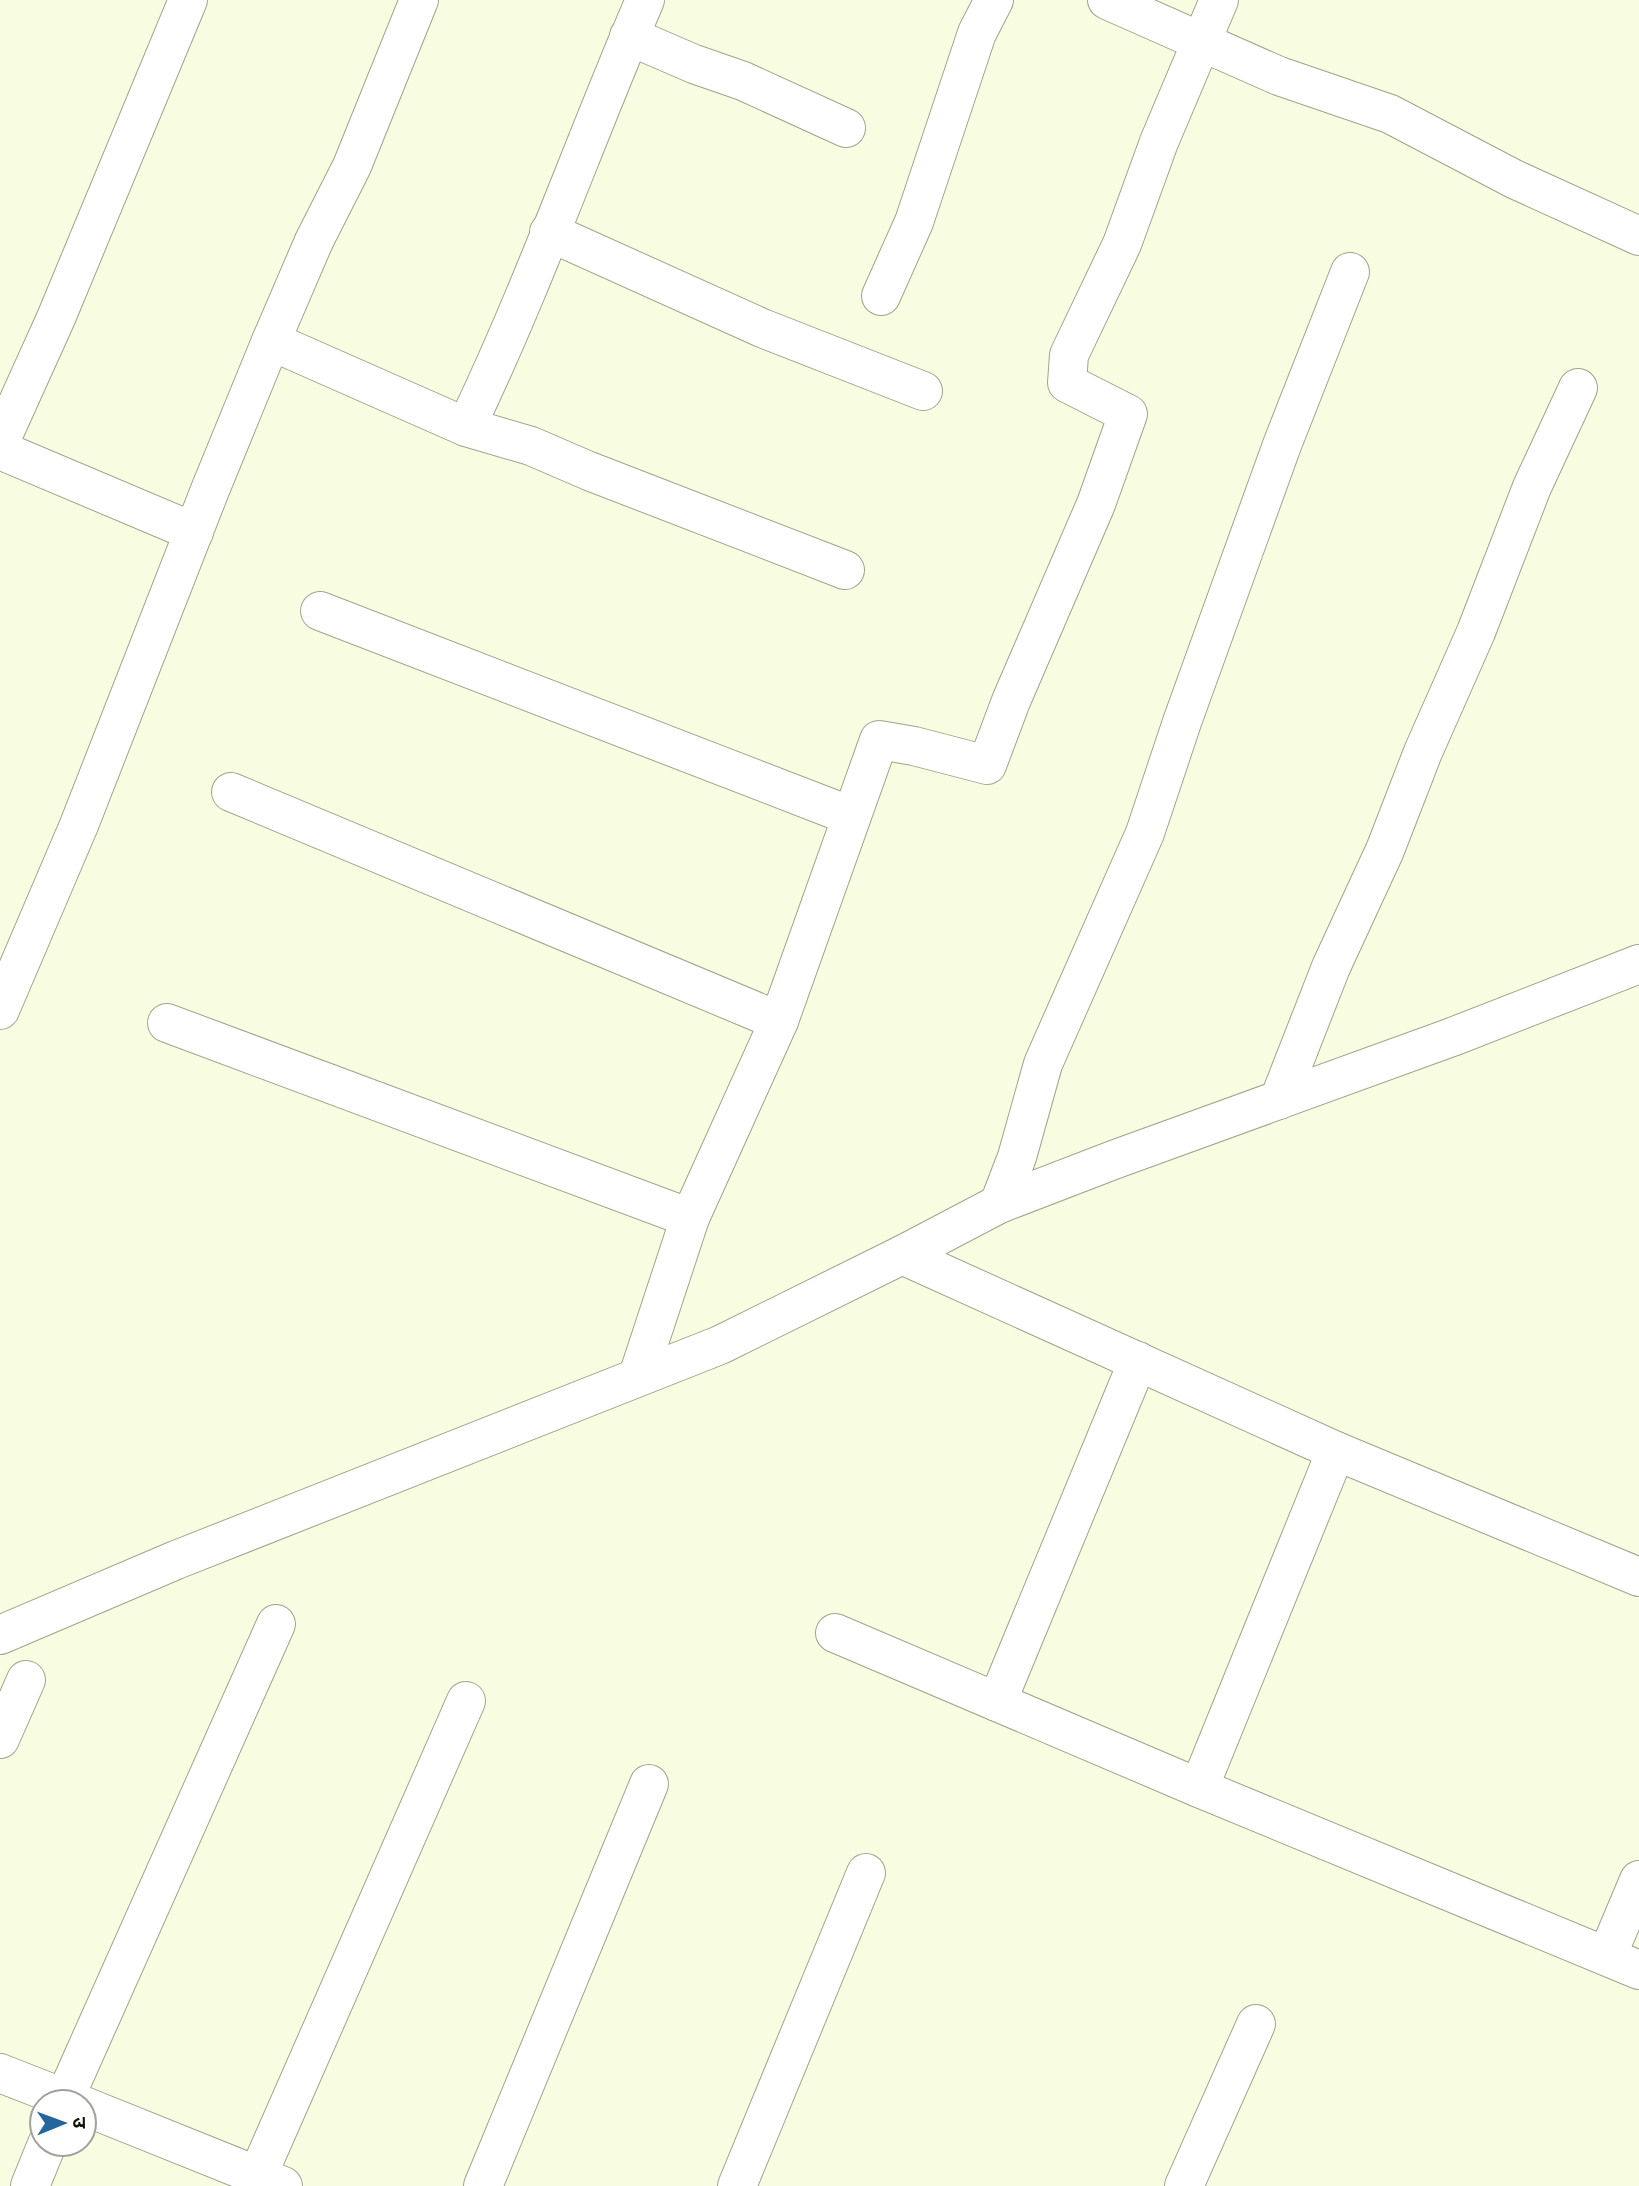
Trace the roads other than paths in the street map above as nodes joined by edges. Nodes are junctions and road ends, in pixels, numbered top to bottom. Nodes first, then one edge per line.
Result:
1 (188, 0) edge
2 (419, 0) edge
3 (645, 0) edge
4 (995, 0) edge
5 (1107, 0) edge
6 (1219, 0) edge
7 (629, 36) junction
8 (1203, 43) junction
9 (846, 128) dead end
10 (549, 232) junction
11 (1639, 236) edge
12 (1350, 272) dead end
13 (881, 296) dead end
14 (271, 341) junction
15 (1578, 387) dead end
16 (923, 391) dead end
17 (467, 427) junction
18 (0, 442) edge
19 (0, 450) edge
20 (194, 532) junction
21 (845, 570) dead end
22 (320, 611) dead end
23 (231, 792) dead end
24 (851, 816) junction
25 (1639, 964) edge
26 (0, 1010) edge
27 (779, 1021) junction
28 (167, 1023) dead end
29 (1279, 1100) junction
30 (999, 1204) junction
31 (691, 1218) junction
32 (902, 1255) junction
33 (1138, 1361) junction
34 (638, 1376) junction
35 (1336, 1451) junction
36 (1639, 1577) edge
37 (276, 1624) dead end
38 (835, 1633) dead end
39 (0, 1635) edge
40 (26, 1680) dead end
41 (466, 1700) dead end
42 (997, 1702) junction
43 (0, 1739) edge
44 (649, 1784) dead end
45 (1199, 1788) junction
46 (866, 1873) dead end
47 (1639, 1880) edge
48 (1623, 1963) edge
49 (1256, 2024) dead end
50 (0, 2073) edge
51 (37, 2088) edge
52 (78, 2088) edge
53 (98, 2113) edge
54 (41, 2158) edge
55 (265, 2182) edge
56 (30, 2186) edge
57 (483, 2186) edge
58 (737, 2186) edge
59 (1184, 2186) edge

1 - 18 street
2 - 14 street
3 - 7 street
4 - 13 street
5 - 8 street
6 - 8 street
7 - 9 street
7 - 10 street
8 - 11 street
8 - 24 street
10 - 16 street
10 - 17 street
12 - 30 street
14 - 17 street
14 - 20 street
15 - 29 street
17 - 21 street
19 - 20 street
20 - 26 street
22 - 24 street
23 - 27 street
24 - 27 street
25 - 29 street
27 - 31 street
28 - 31 street
29 - 30 street
30 - 32 street
31 - 34 street
32 - 33 street
32 - 34 street
33 - 35 street
33 - 42 street
34 - 39 street
35 - 36 street
35 - 45 street
37 - 52 street
38 - 42 street
40 - 43 street
41 - 55 street
42 - 45 street
44 - 57 street
45 - 48 street
46 - 58 street
47 - 48 street
49 - 59 street
50 - 51 street
53 - 55 street
54 - 56 street

